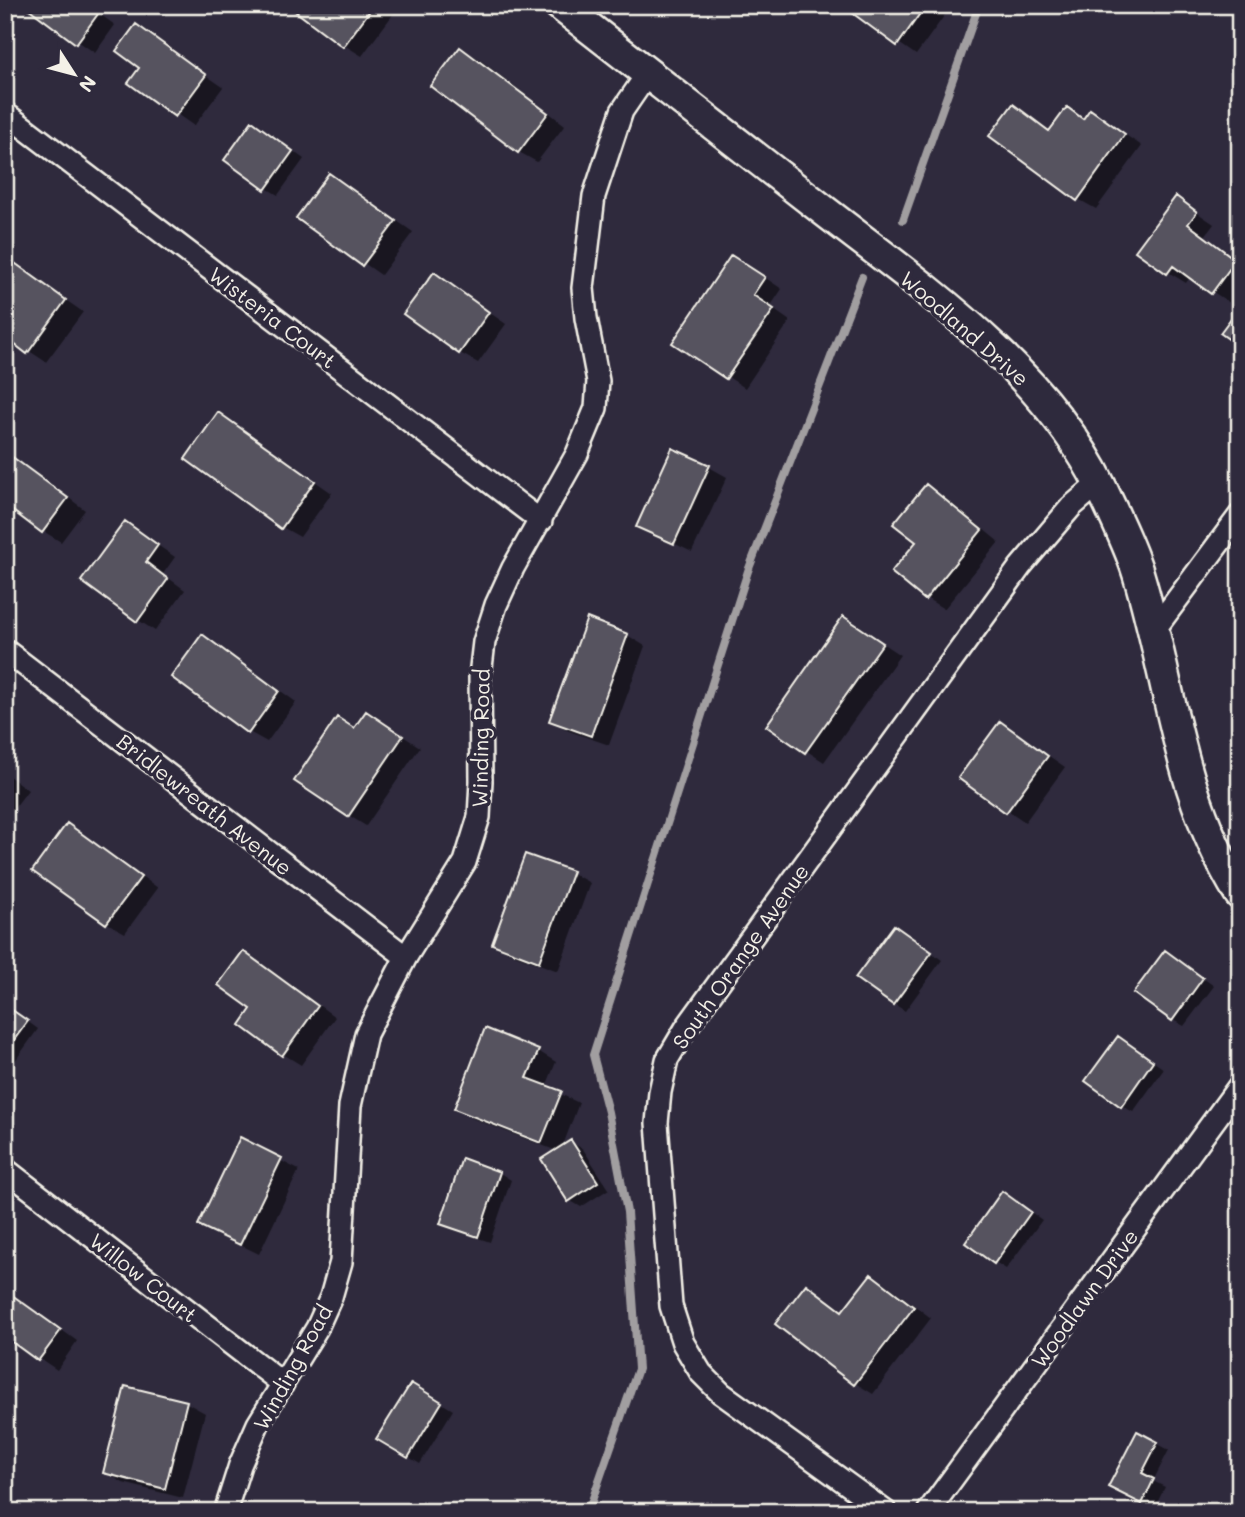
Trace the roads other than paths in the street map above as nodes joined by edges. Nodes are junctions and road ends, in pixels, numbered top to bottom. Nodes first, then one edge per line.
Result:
1 (560, 5) edge
2 (648, 73) junction
3 (5, 113) edge
4 (1099, 483) junction
5 (1240, 515) edge
6 (541, 520) junction
7 (1152, 633) junction
8 (5, 650) edge
9 (1240, 894) edge
10 (406, 957) junction
11 (1240, 1085) edge
12 (5, 1169) edge
13 (283, 1384) junction
14 (225, 1512) edge
15 (886, 1512) edge
16 (928, 1512) edge

1 - 2 main road, Woodland Drive
2 - 4 main road, Woodland Drive
2 - 6 street, Winding Road
3 - 6 street, Wisteria Court
4 - 7 main road, Woodland Drive
4 - 15 street, South Orange Avenue
5 - 7 street
6 - 10 street, Winding Road
7 - 9 main road, Woodland Drive
8 - 10 street, Bridlewreath Avenue
10 - 13 street, Winding Road
11 - 16 street, Woodlawn Drive
12 - 13 street, Willow Court
13 - 14 street, Winding Road

